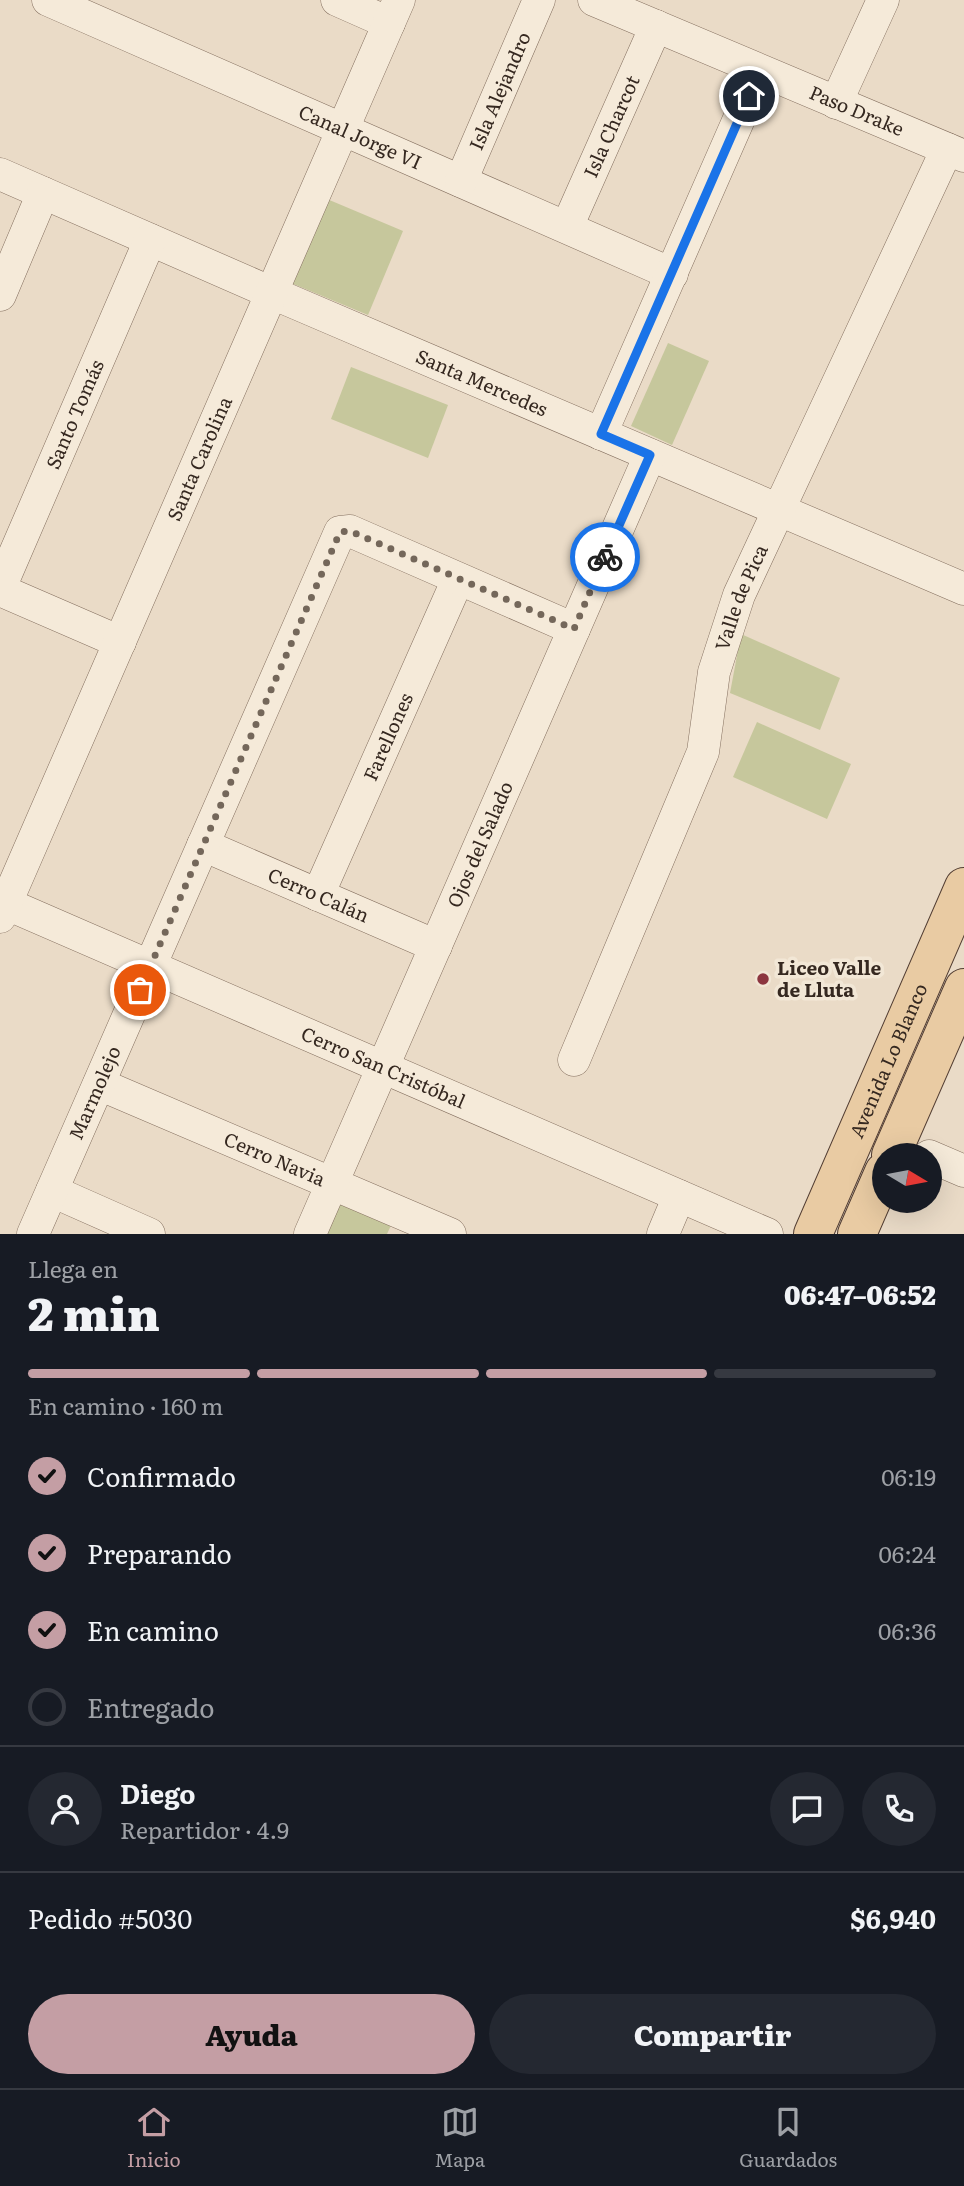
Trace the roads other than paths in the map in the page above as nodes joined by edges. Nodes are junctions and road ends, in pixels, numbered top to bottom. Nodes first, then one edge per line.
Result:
1 (48, 0) edge
2 (337, 0) edge
3 (539, 0) edge
4 (594, 0) edge
5 (879, 1) edge
6 (394, 12) edge
7 (656, 26) junction
8 (760, 71) junction
9 (836, 103) junction
10 (343, 129) junction
11 (955, 153) edge
12 (0, 174) edge
13 (461, 181) junction
14 (43, 193) junction
15 (567, 228) junction
16 (150, 240) junction
17 (672, 274) junction
18 (272, 293) junction
19 (0, 295) edge
20 (601, 434) junction
21 (650, 455) junction
22 (779, 510) junction
23 (458, 579) junction
24 (0, 589) edge
25 (964, 589) edge
26 (574, 629) junction
27 (120, 642) junction
28 (203, 845) junction
29 (964, 887) edge
30 (318, 895) junction
31 (2, 907) edge
32 (436, 946) junction
33 (150, 966) junction
34 (921, 984) junction
35 (961, 994) edge
36 (574, 1060) dead end
37 (383, 1067) junction
38 (99, 1084) junction
39 (909, 1143) edge
40 (942, 1165) edge
41 (964, 1171) edge
42 (332, 1184) junction
43 (52, 1191) junction
44 (680, 1196) junction
45 (872, 1210) edge
46 (33, 1234) edge
47 (149, 1234) edge
48 (310, 1234) edge
49 (450, 1234) edge
50 (663, 1234) edge
51 (767, 1234) edge
52 (813, 1234) edge
53 (857, 1234) edge

1 - 10 street, Canal Jorge VI
2 - 6 street
3 - 13 street, Isla Alejandro
4 - 7 street, Paso Drake
5 - 9 street
6 - 10 street, Santa Carolina
7 - 8 street, Paso Drake
7 - 15 street, Isla Charcot
8 - 9 street, Paso Drake
8 - 17 street
9 - 11 street, Paso Drake
10 - 13 street, Canal Jorge VI
10 - 18 street, Santa Carolina
11 - 22 street, Valle de Pica
12 - 14 street, Santa Mercedes
13 - 15 street, Canal Jorge VI
14 - 16 street, Santa Mercedes
14 - 19 street
15 - 17 street, Canal Jorge VI
16 - 18 street, Santa Mercedes
16 - 24 street, Santo Tomás
17 - 20 street
18 - 20 street, Santa Mercedes
18 - 27 street, Santa Carolina
20 - 21 street, Santa Mercedes
21 - 22 street, Santa Mercedes
21 - 26 street, Ojos del Salado
22 - 25 street, Santa Mercedes
22 - 36 street, Valle de Pica
23 - 26 street
23 - 28 street, Marmolejo
23 - 30 street, Farellones
24 - 27 street
26 - 32 street, Ojos del Salado
27 - 31 street, Santa Carolina
28 - 30 street, Cerro Calán
28 - 33 street, Marmolejo
29 - 34 main road, Avenida Lo Blanco
30 - 32 street, Cerro Calán
31 - 33 street, Cerro San Cristóbal
32 - 37 street, Ojos del Salado
33 - 37 street, Cerro San Cristóbal
33 - 38 street, Marmolejo
34 - 35 main road
34 - 52 main road, Avenida Lo Blanco
35 - 39 main road, Avenida Lo Blanco
37 - 42 street, Ojos del Salado
37 - 44 street, Cerro San Cristóbal
38 - 42 street, Cerro Navia
38 - 43 street, Marmolejo
40 - 41 street
42 - 48 street, Ojos del Salado
42 - 49 street, Cerro Navia
43 - 46 street, Marmolejo
43 - 47 street
44 - 50 street
44 - 51 street, Cerro San Cristóbal
45 - 53 main road, Avenida Lo Blanco

